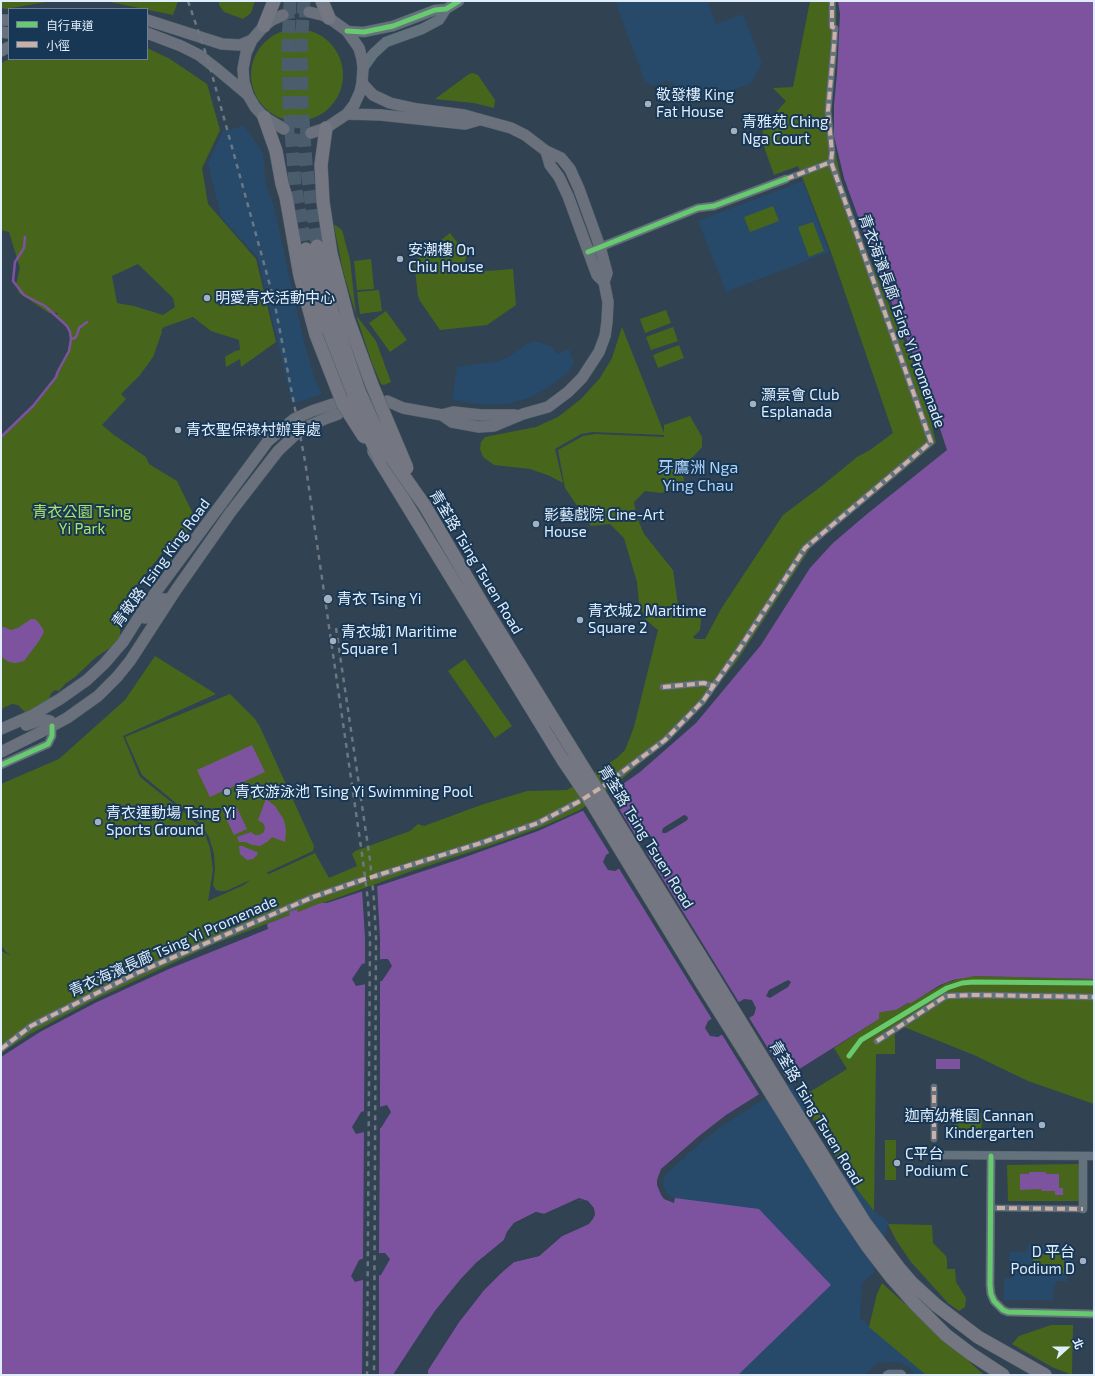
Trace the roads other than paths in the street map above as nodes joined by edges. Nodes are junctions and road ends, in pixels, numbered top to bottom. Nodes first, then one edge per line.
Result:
1 (274, 1) edge
2 (322, 1) edge
3 (459, 1) edge
4 (832, 1) edge
5 (446, 9) junction
6 (309, 12) tunnel mouth
7 (283, 15) tunnel mouth
8 (329, 18) junction
9 (148, 20) edge
10 (264, 26) junction
11 (347, 31) junction
12 (148, 33) edge
13 (252, 40) junction
14 (363, 68) junction
15 (362, 83) junction
16 (248, 95) junction
17 (347, 114) junction
18 (264, 117) junction
19 (480, 120) junction
20 (326, 128) junction
21 (284, 129) tunnel mouth
22 (311, 132) tunnel mouth
23 (546, 151) junction
24 (831, 162) junction
25 (786, 179) joint
26 (600, 247) junction
27 (588, 252) junction
28 (604, 282) junction
29 (387, 405) dead end
30 (380, 460) junction
31 (265, 469) junction
32 (244, 476) junction
33 (425, 506) junction
34 (164, 599) junction
35 (713, 686) junction
36 (663, 687) dead end
37 (52, 726) junction
38 (1, 729) edge
39 (1, 736) edge
40 (1, 752) edge
41 (1, 765) edge
42 (605, 785) dead end
43 (578, 802) dead end
44 (376, 876) tunnel mouth
45 (362, 880) tunnel mouth
46 (1094, 997) edge
47 (877, 1041) dead end
48 (1, 1048) edge
49 (934, 1088) dead end
50 (934, 1139) dead end
51 (934, 1155) dead end
52 (991, 1156) junction
53 (1083, 1156) junction
54 (1094, 1156) edge
55 (997, 1208) dead end
56 (1083, 1209) joint
57 (908, 1287) junction
58 (1094, 1314) edge
59 (887, 1375) edge
60 (902, 1375) edge
61 (1003, 1375) edge
62 (1045, 1375) edge

1 - 10 main road
2 - 8 main road
3 - 5 street
4 - 24 street, 青衣海濱長廊 Tsing Yi Promenade
5 - 11 street
5 - 14 street
6 - 8 main road
7 - 10 main road
8 - 11 main road
9 - 13 main road
10 - 13 main road
11 - 14 main road
12 - 16 main road
13 - 16 main road
14 - 15 main road
15 - 17 main road
15 - 19 main road
16 - 18 main road
17 - 19 main road
17 - 20 main road
18 - 21 main road
18 - 30 main road, bridge
19 - 23 main road
20 - 22 main road
20 - 33 main road, bridge
23 - 26 main road
23 - 27 main road
24 - 25 street
24 - 35 street, 青衣海濱長廊 Tsing Yi Promenade
25 - 26 street
26 - 27 street
26 - 28 main road
27 - 28 main road
28 - 29 main road
30 - 33 main road, 青荃路 Tsing Tsuen Road, bridge
30 - 57 main road, 青荃路 Tsing Tsuen Road, bridge
31 - 32 main road
31 - 32 main road, 青敬路 Tsing King Road
31 - 34 main road, 青敬路 Tsing King Road
32 - 34 main road, 青敬路 Tsing King Road
33 - 57 main road, 青荃路 Tsing Tsuen Road, bridge
34 - 37 main road, 青敬路 Tsing King Road
34 - 38 main road, 青敬路 Tsing King Road
35 - 36 street
35 - 42 street, 青衣海濱長廊 Tsing Yi Promenade
37 - 39 main road
37 - 40 main road, 青敬路 Tsing King Road
37 - 41 street
43 - 44 street
45 - 48 street, 青衣海濱長廊 Tsing Yi Promenade
46 - 47 street
49 - 50 street
51 - 52 street
52 - 53 street
52 - 58 street
53 - 54 street
53 - 56 street
55 - 56 street
57 - 61 main road, 青荃路 Tsing Tsuen Road
57 - 62 main road, 青荃路 Tsing Tsuen Road
59 - 60 street

